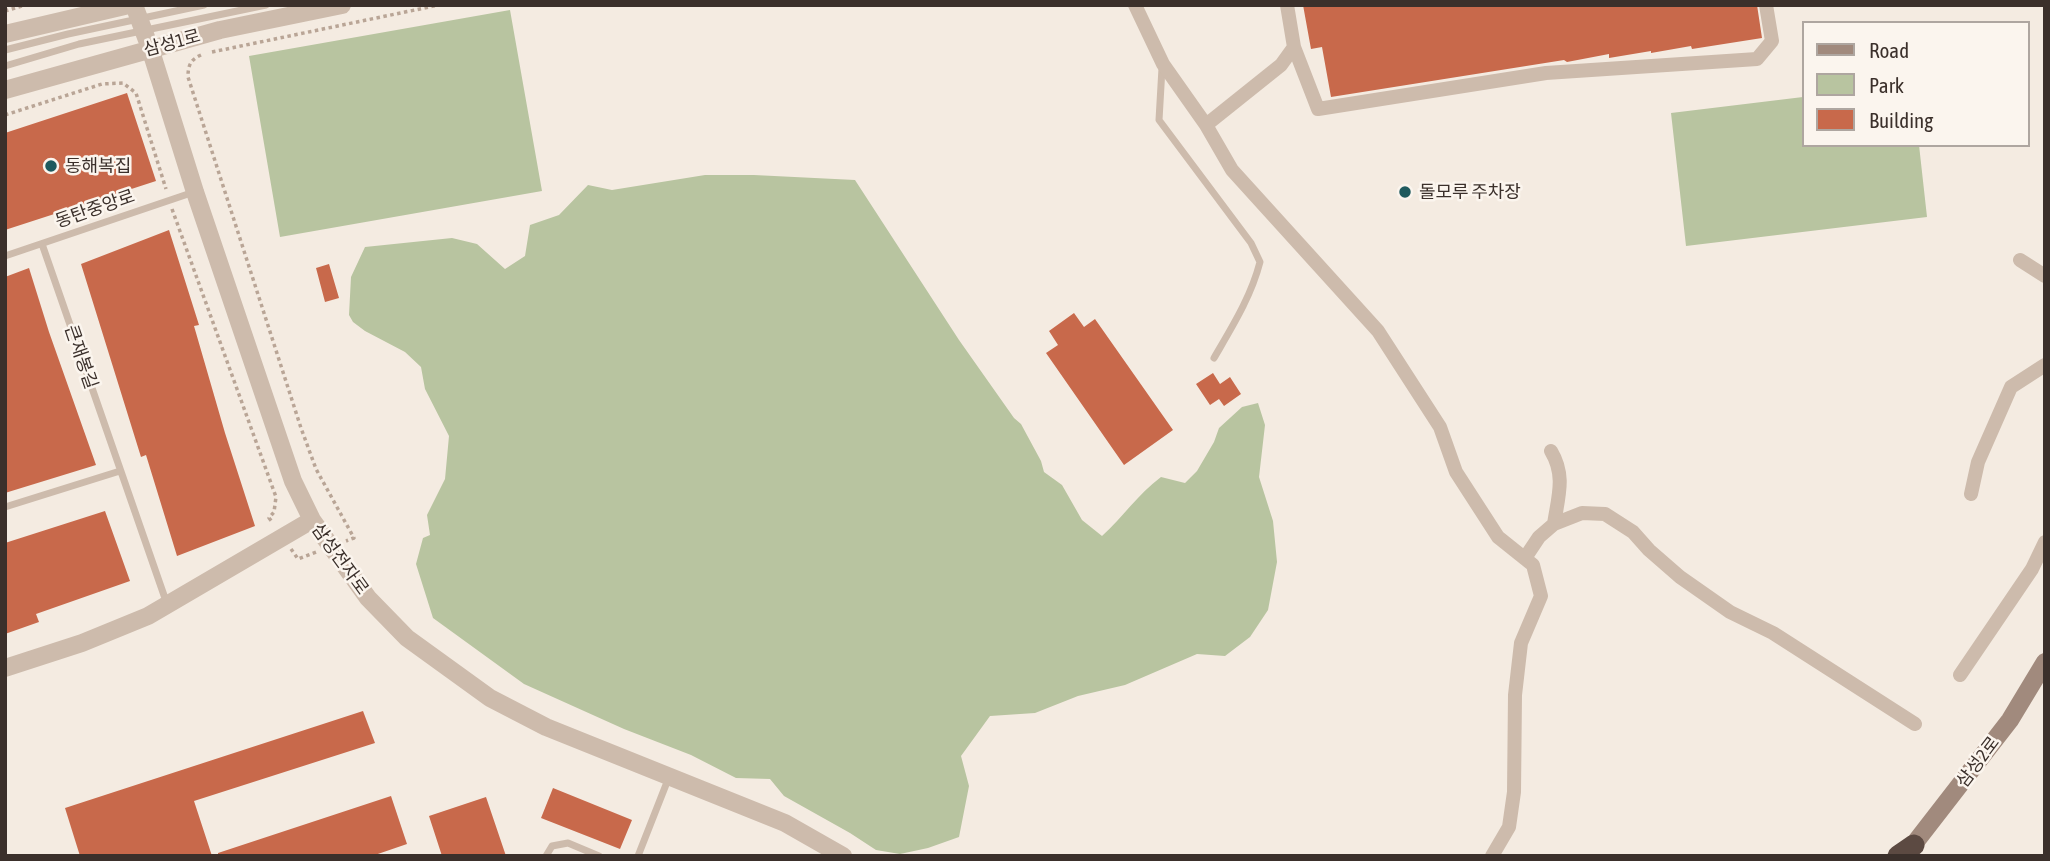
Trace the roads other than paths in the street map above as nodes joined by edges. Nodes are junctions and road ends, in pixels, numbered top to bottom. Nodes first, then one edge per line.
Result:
1 (204, 5) edge
2 (266, 5) edge
3 (342, 5) edge
4 (1135, 5) edge
5 (1287, 5) edge
6 (1766, 5) edge
7 (136, 15) edge
8 (5, 34) edge
9 (1294, 47) junction
10 (150, 48) junction
11 (5, 50) edge
12 (1163, 64) junction
13 (5, 66) edge
14 (5, 90) edge
15 (1206, 125) junction
16 (195, 192) junction
17 (42, 244) junction
18 (5, 256) edge
19 (2020, 260) dead end
20 (2045, 276) edge
21 (1214, 358) dead end
22 (2045, 365) edge
23 (1551, 451) dead end
24 (120, 471) junction
25 (1971, 494) dead end
26 (5, 507) edge
27 (312, 520) junction
28 (1554, 524) junction
29 (2045, 542) edge
30 (1525, 558) junction
31 (167, 605) junction
32 (2045, 662) edge
33 (5, 668) edge
34 (1960, 675) dead end
35 (1915, 724) dead end
36 (669, 776) junction
37 (1905, 852) edge
38 (546, 856) edge
39 (599, 856) edge
40 (638, 856) edge
41 (843, 856) edge
42 (1492, 856) edge

1 - 7 lane
2 - 7 lane
3 - 10 street, 삼성1로
4 - 12 street
5 - 9 street
6 - 9 street
7 - 8 street
7 - 10 street, 삼성전자로
7 - 11 lane
7 - 13 lane
9 - 15 street
10 - 14 street, 삼성1로
10 - 16 street, 삼성전자로
12 - 15 street
12 - 21 lane
15 - 30 street
16 - 17 lane, 동탄중앙로
16 - 27 street, 삼성전자로
17 - 18 lane, 동탄중앙로
17 - 24 lane, 큰재봉길
19 - 20 street
22 - 25 street
23 - 28 street
24 - 26 lane
24 - 31 lane, 큰재봉길
27 - 31 street
27 - 36 street, 삼성전자로
28 - 30 street
28 - 35 street
29 - 34 street
30 - 42 street
31 - 33 street
32 - 37 main road, 삼성2로
36 - 40 lane
36 - 41 street, 삼성전자로
38 - 39 lane

